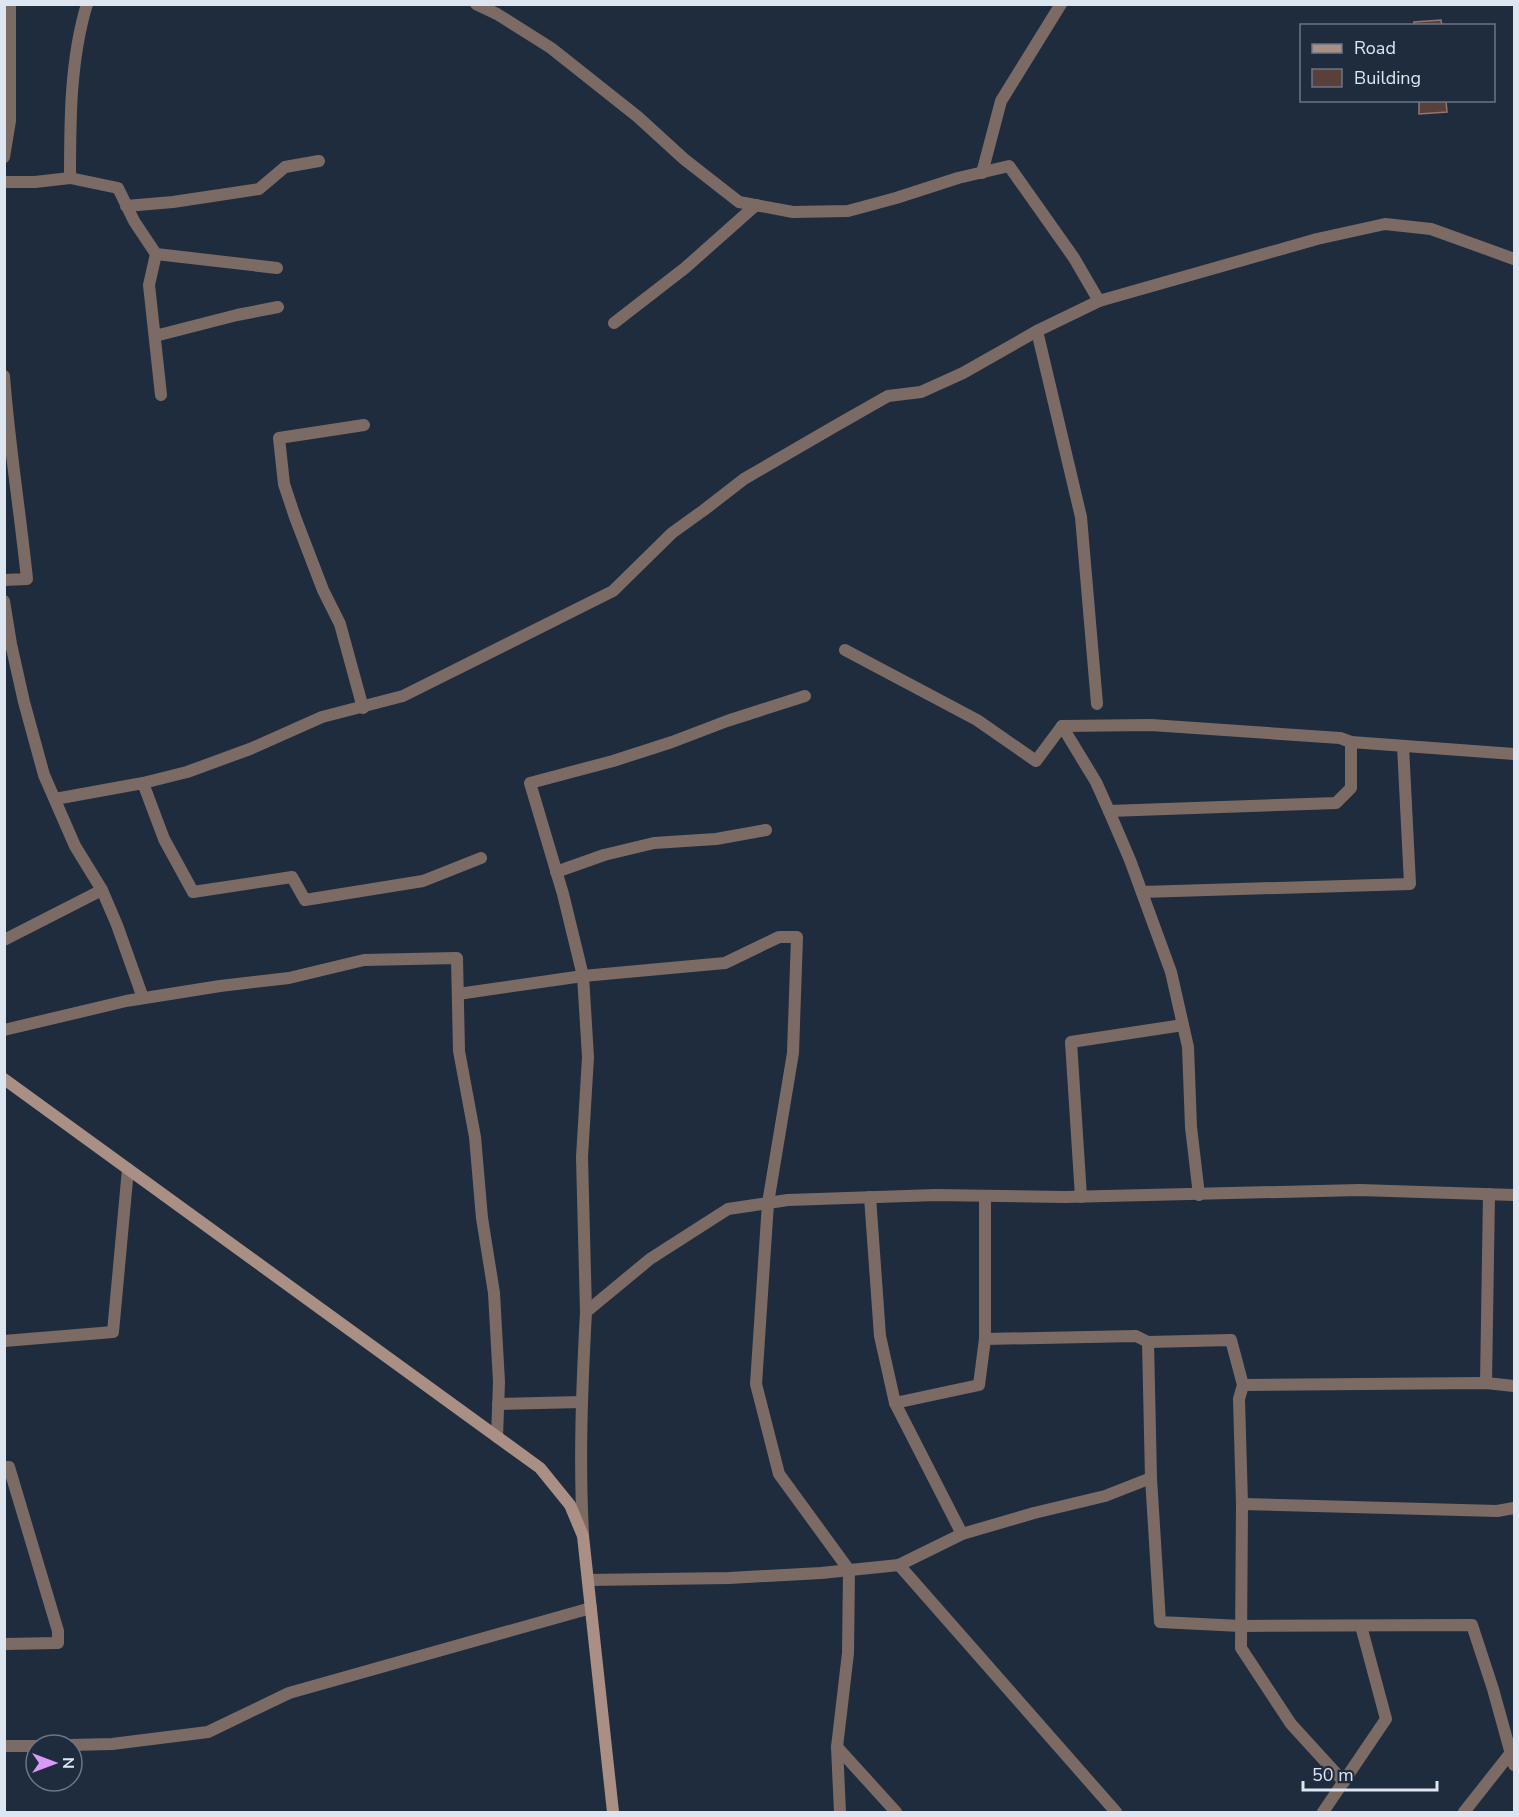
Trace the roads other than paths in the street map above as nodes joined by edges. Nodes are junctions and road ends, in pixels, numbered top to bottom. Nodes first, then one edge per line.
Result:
1 (10, 4) edge
2 (87, 4) edge
3 (477, 4) edge
4 (1061, 4) edge
5 (4, 157) edge
6 (319, 161) dead end
7 (982, 173) junction
8 (70, 178) junction
9 (4, 182) edge
10 (756, 205) junction
11 (126, 206) junction
12 (156, 254) junction
13 (1515, 259) edge
14 (277, 268) dead end
15 (1099, 301) junction
16 (278, 308) dead end
17 (614, 323) dead end
18 (1037, 331) junction
19 (155, 336) junction
20 (4, 376) edge
21 (161, 395) dead end
22 (364, 425) dead end
23 (4, 580) edge
24 (4, 601) edge
25 (845, 650) dead end
26 (805, 696) dead end
27 (1097, 704) dead end
28 (363, 708) junction
29 (1062, 726) junction
30 (1350, 742) junction
31 (1403, 746) junction
32 (1515, 754) edge
33 (142, 783) junction
34 (55, 799) junction
35 (1109, 811) junction
36 (766, 830) dead end
37 (481, 858) dead end
38 (556, 872) junction
39 (102, 890) junction
40 (1142, 892) junction
41 (4, 940) edge
42 (584, 976) junction
43 (458, 994) junction
44 (143, 998) junction
45 (1183, 1025) junction
46 (4, 1030) edge
47 (4, 1079) edge
48 (128, 1169) junction
49 (1489, 1194) junction
50 (1199, 1195) junction
51 (1515, 1195) edge
52 (985, 1196) junction
53 (870, 1197) junction
54 (1080, 1197) junction
55 (768, 1203) junction
56 (586, 1312) junction
57 (985, 1339) junction
58 (4, 1341) edge
59 (1148, 1342) junction
60 (1486, 1383) junction
61 (1243, 1385) junction
62 (1515, 1386) edge
63 (581, 1402) junction
64 (894, 1403) junction
65 (498, 1404) junction
66 (497, 1437) junction
67 (4, 1467) edge
68 (1151, 1478) junction
69 (1242, 1504) junction
70 (1515, 1508) edge
71 (962, 1534) junction
72 (583, 1536) junction
73 (899, 1565) junction
74 (849, 1570) junction
75 (588, 1580) junction
76 (591, 1608) junction
77 (1241, 1626) junction
78 (1361, 1626) junction
79 (4, 1644) edge
80 (84, 1745) edge
81 (4, 1746) edge
82 (24, 1746) edge
83 (837, 1747) junction
84 (1513, 1755) edge
85 (1344, 1782) junction
86 (613, 1812) edge
87 (840, 1812) edge
88 (896, 1812) edge
89 (1116, 1812) edge
90 (1323, 1812) edge
91 (1464, 1812) edge

1 - 5 street
2 - 8 street
3 - 10 street
4 - 7 street
6 - 11 street
7 - 10 street
7 - 15 street
8 - 9 street
8 - 11 street
10 - 17 street
11 - 12 street
12 - 14 street
12 - 19 street
13 - 15 street
15 - 18 street
16 - 19 street
18 - 27 street
18 - 28 street
19 - 21 street
20 - 23 street
22 - 28 street
24 - 34 street
25 - 29 street
26 - 38 street
28 - 33 street
29 - 30 street
29 - 35 street
30 - 31 street
30 - 35 street
31 - 32 street
31 - 40 street
33 - 34 street
33 - 37 street
34 - 39 street
35 - 40 street
36 - 38 street
38 - 42 street
39 - 41 street
39 - 44 street
40 - 45 street
42 - 43 street
42 - 55 street
42 - 56 street
43 - 44 street
43 - 65 street
44 - 46 street
45 - 50 street
45 - 54 street
47 - 48 main road
48 - 58 street
48 - 66 main road
49 - 50 street
49 - 51 street
49 - 60 street
50 - 54 street
52 - 53 street
52 - 54 street
52 - 57 street
53 - 55 street
53 - 64 street
55 - 56 street
55 - 74 street
56 - 63 street
57 - 59 street
57 - 64 street
59 - 61 street
59 - 68 street
60 - 61 street
60 - 62 street
61 - 69 street
63 - 65 street
63 - 72 street
64 - 71 street
65 - 66 street
66 - 72 main road
67 - 79 street
68 - 71 street
68 - 77 street
69 - 70 street
69 - 77 street
71 - 73 street
72 - 75 main road
73 - 74 street
73 - 89 street
74 - 75 street
74 - 83 street
75 - 76 main road
76 - 80 street
76 - 86 main road
77 - 78 street
77 - 85 street
78 - 84 street
78 - 85 street
81 - 82 street
83 - 87 street
83 - 88 street
84 - 91 street
85 - 90 street

